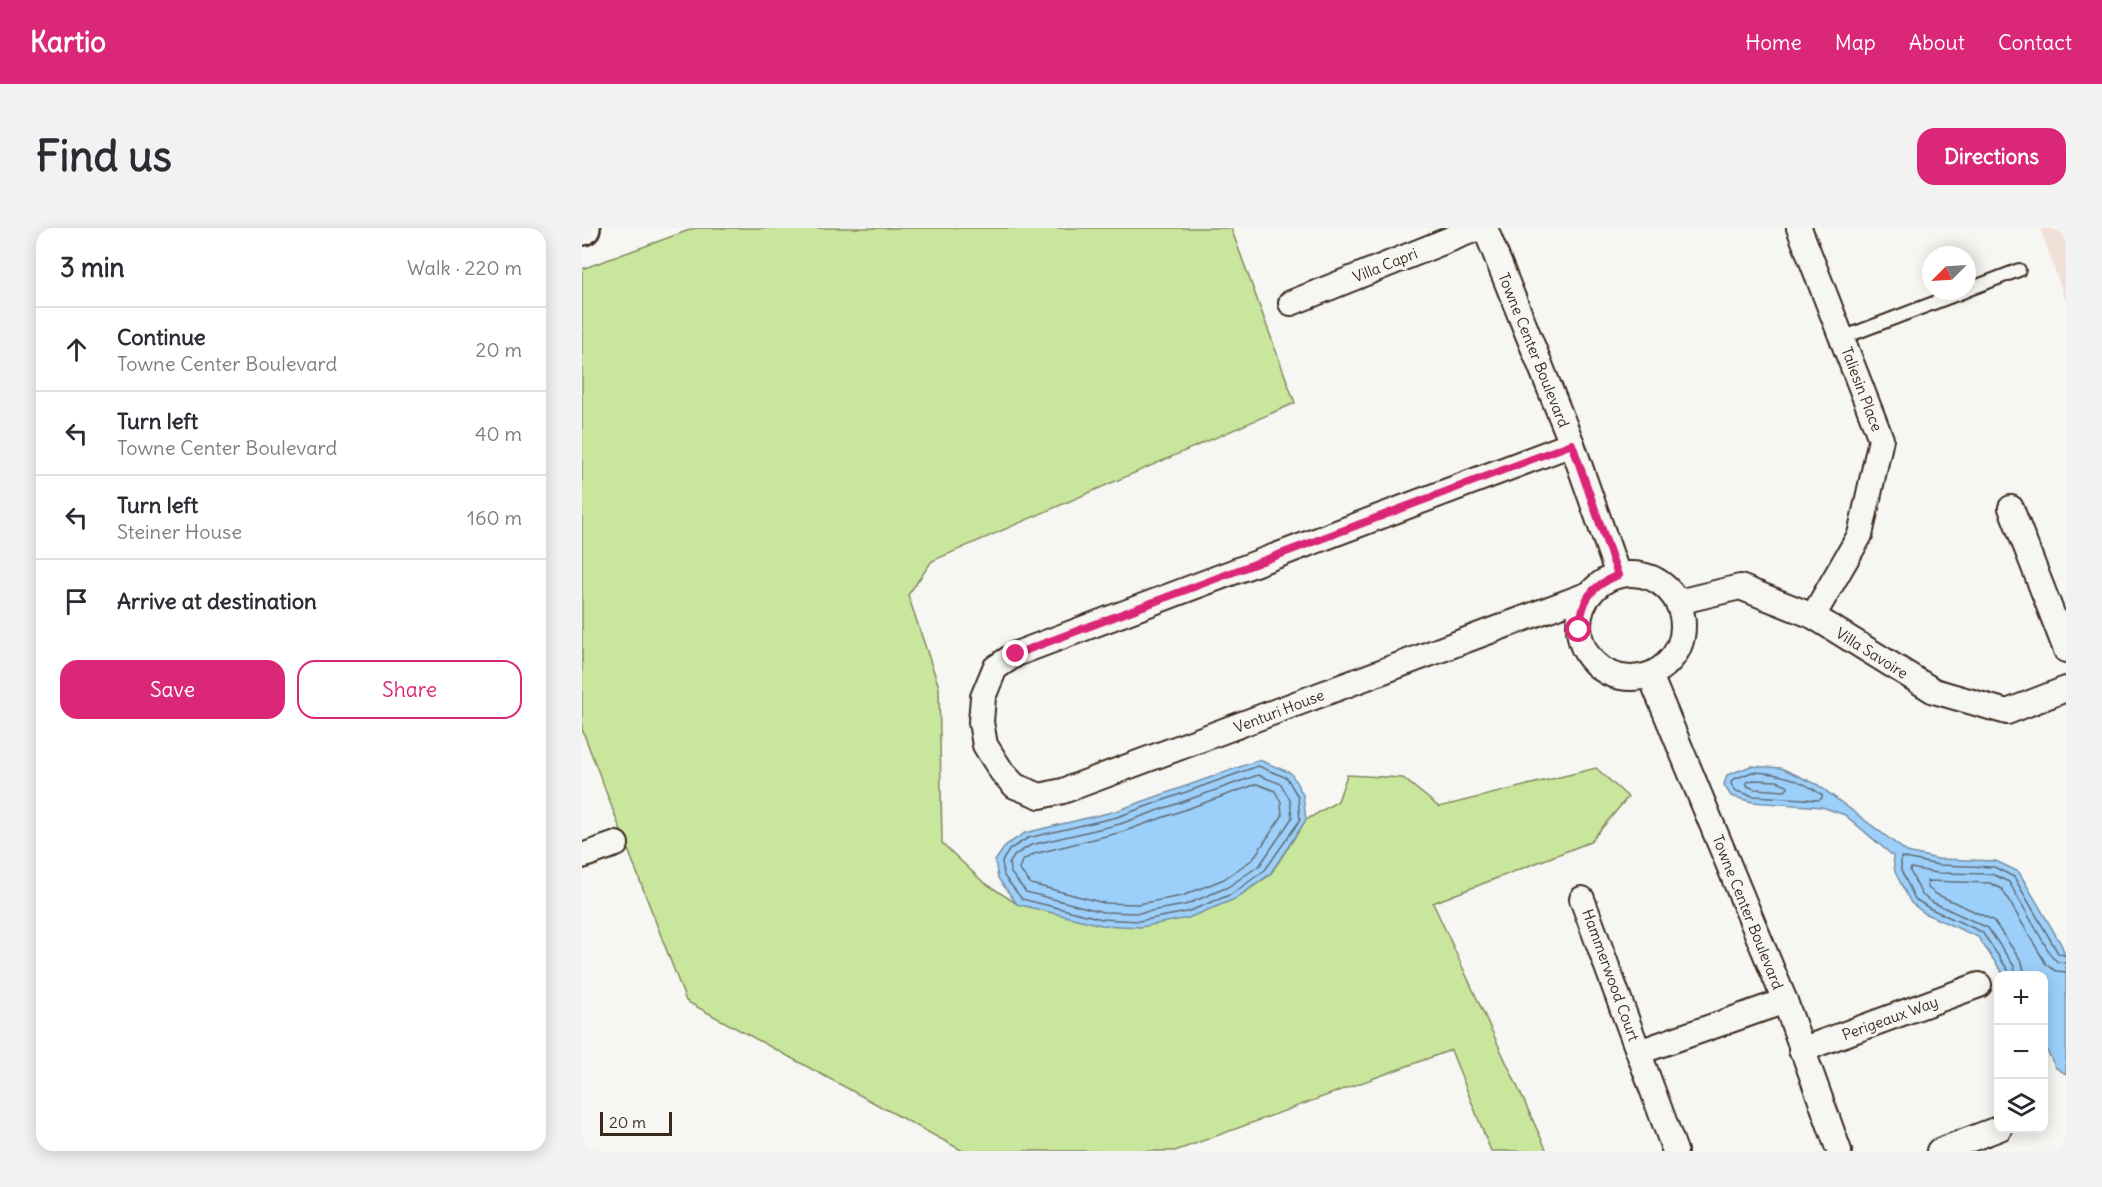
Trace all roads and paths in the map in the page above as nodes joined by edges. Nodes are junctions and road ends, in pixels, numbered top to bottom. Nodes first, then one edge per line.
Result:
1 (1478, 228) edge
2 (1485, 228) edge
3 (1799, 228) edge
4 (2019, 270) dead end
5 (1976, 287) edge
6 (1942, 300) edge
7 (1292, 303) dead end
8 (1842, 338) junction
9 (1572, 444) junction
10 (2011, 507) dead end
11 (1618, 575) junction
12 (1589, 594) junction
13 (1678, 602) junction
14 (1813, 616) junction
15 (2066, 650) edge
16 (1650, 675) junction
17 (2066, 689) edge
18 (616, 844) dead end
19 (582, 856) edge
20 (1582, 899) dead end
21 (1979, 985) dead end
22 (1785, 1001) junction
23 (1801, 1050) junction
24 (1640, 1052) junction
25 (1994, 1130) edge
26 (1676, 1151) edge
27 (1839, 1151) edge
28 (1939, 1151) edge

1 - 7 street, Villa Capri
2 - 9 street, Towne Center Boulevard
3 - 8 street, Taliesin Place
4 - 5 lane
6 - 8 lane
8 - 14 street, Taliesin Place
9 - 11 street, Towne Center Boulevard
9 - 12 street, Venturi House
10 - 15 street
11 - 12 street
11 - 13 street
12 - 16 street
13 - 14 street, Villa Savoire
13 - 16 street
14 - 17 street, Villa Savoire
16 - 22 street, Towne Center Boulevard
18 - 19 street
20 - 24 street, Hammerwood Court
21 - 23 street, Perigeaux Way
22 - 23 street, Towne Center Boulevard
22 - 24 street, Hammerwood Court
23 - 27 street, Towne Center Boulevard
24 - 26 street, Hammerwood Court
25 - 28 street

